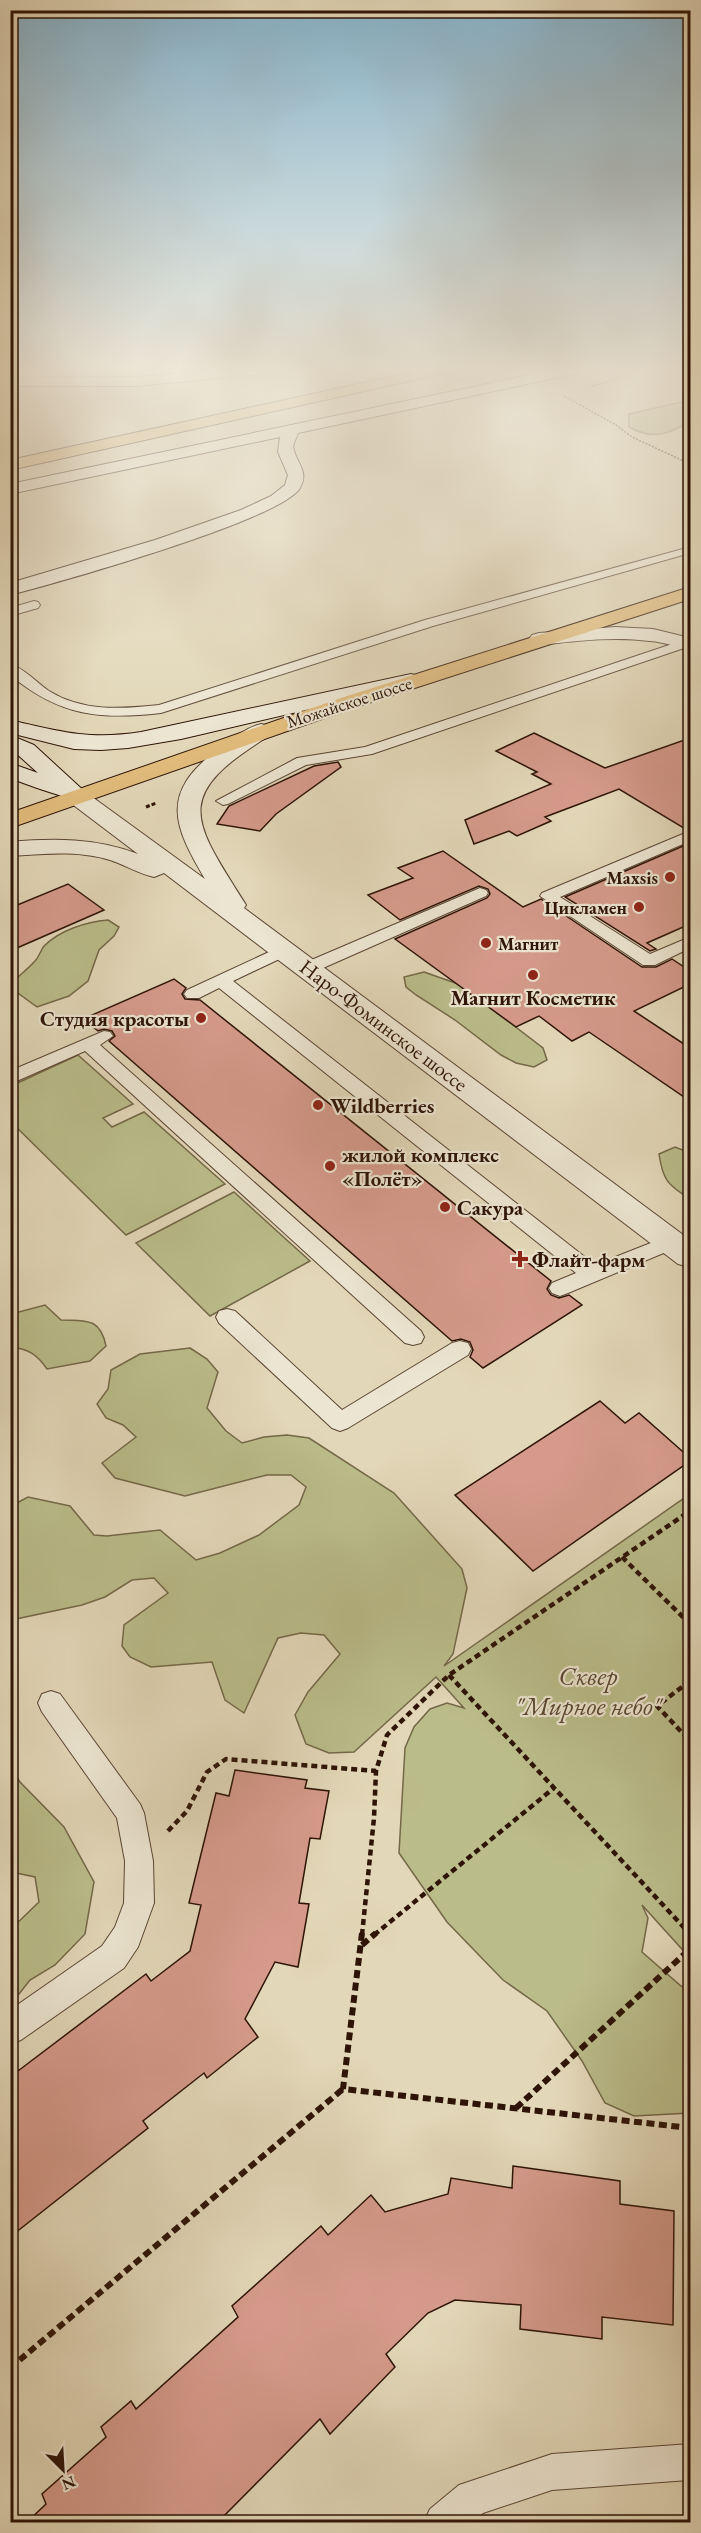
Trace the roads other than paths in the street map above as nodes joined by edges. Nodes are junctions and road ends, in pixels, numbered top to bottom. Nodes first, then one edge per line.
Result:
1 (291, 488) edge
2 (690, 550) edge
3 (10, 589) edge
4 (690, 593) edge
5 (34, 605) dead end
6 (10, 612) edge
7 (539, 639) junction
8 (690, 643) edge
9 (10, 668) edge
10 (427, 676) junction
11 (10, 726) edge
12 (261, 731) junction
13 (10, 742) edge
14 (10, 770) edge
15 (76, 796) junction
16 (223, 801) dead end
17 (10, 821) edge
18 (690, 836) edge
19 (10, 849) edge
20 (480, 893) dead end
21 (240, 917) junction
22 (690, 942) edge
23 (284, 950) junction
24 (308, 968) junction
25 (220, 980) junction
26 (193, 994) dead end
27 (10, 1078) edge
28 (681, 1249) edge
29 (592, 1274) junction
30 (560, 1288) dead end
31 (227, 1317) dead end
32 (412, 1337) dead end
33 (460, 1349) dead end
34 (51, 1703) dead end
35 (10, 2029) edge
36 (689, 2462) dead end
37 (443, 2523) edge

1 - 3 main road
2 - 9 lane
4 - 7 main road, Можайское шоссе
5 - 6 lane
7 - 8 main road
7 - 10 main road, Можайское шоссе
8 - 16 lane
10 - 11 main road
10 - 12 main road, Можайское шоссе
12 - 15 main road, Можайское шоссе
12 - 21 main road
13 - 15 main road, Наро-Фоминское шоссе
14 - 15 main road, Наро-Фоминское шоссе
15 - 17 main road, Можайское шоссе
15 - 21 main road, Наро-Фоминское шоссе
18 - 22 lane
19 - 21 main road
20 - 24 lane
21 - 23 main road, Наро-Фоминское шоссе
23 - 24 main road, Наро-Фоминское шоссе
23 - 25 lane
24 - 28 main road, Наро-Фоминское шоссе
25 - 26 lane
25 - 29 lane
27 - 32 lane
28 - 29 lane
29 - 30 lane
31 - 33 lane
34 - 35 lane
36 - 37 lane

